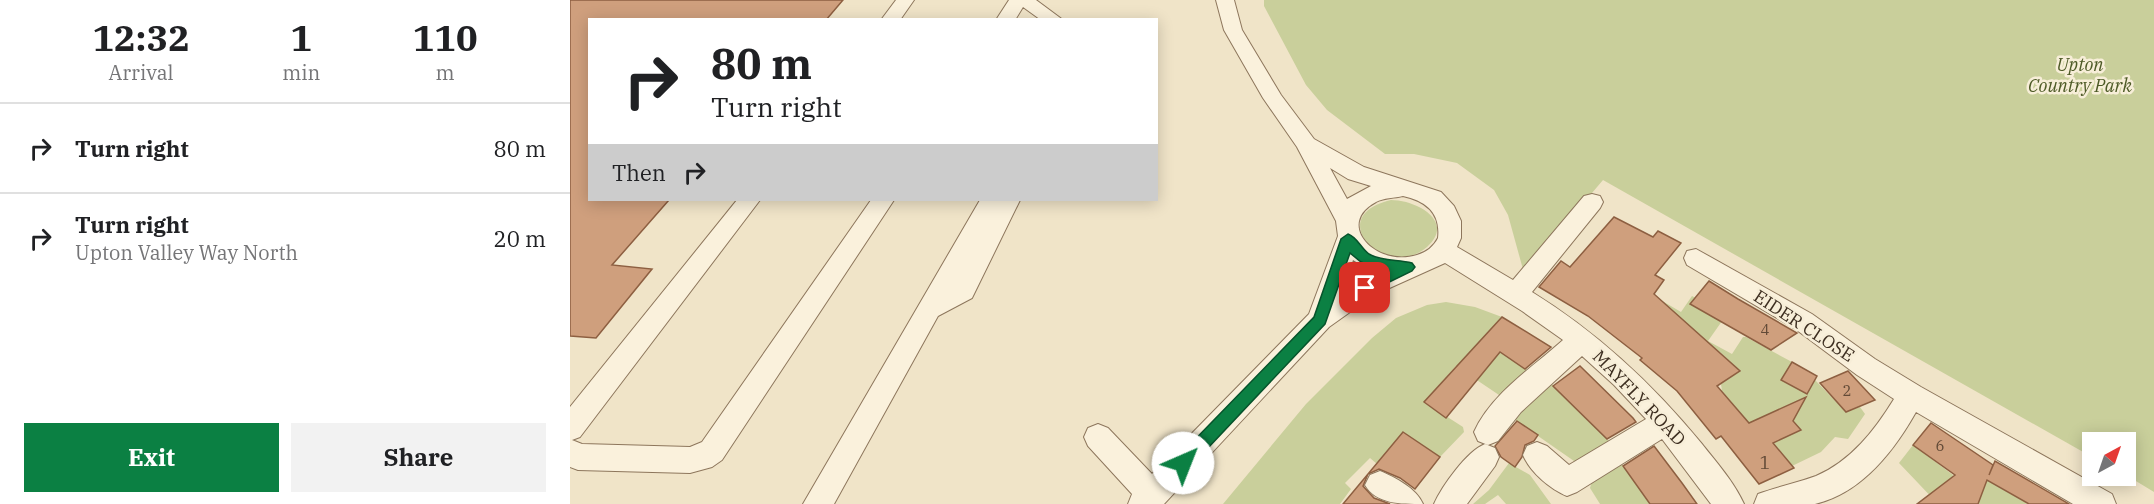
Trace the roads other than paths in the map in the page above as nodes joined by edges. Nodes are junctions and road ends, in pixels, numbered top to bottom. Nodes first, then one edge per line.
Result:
1 (905, 0) edge
2 (1018, 0) edge
3 (1024, 0) edge
4 (1225, 0) edge
5 (892, 18) edge
6 (1006, 18) edge
7 (1051, 18) edge
8 (1306, 144) junction
9 (1403, 188) junction
10 (748, 201) edge
11 (882, 201) edge
12 (990, 201) edge
13 (1008, 201) edge
14 (1592, 202) dead end
15 (1347, 230) junction
16 (1442, 250) junction
17 (1696, 258) dead end
18 (1408, 267) junction
19 (1516, 294) junction
20 (929, 309) junction
21 (1320, 320) junction
22 (1582, 340) junction
23 (1911, 395) junction
24 (1666, 422) junction
25 (570, 429) edge
26 (1098, 437) dead end
27 (570, 452) edge
28 (1537, 455) dead end
29 (1380, 485) dead end
30 (1148, 499) edge
31 (818, 504) edge
32 (1408, 504) edge
33 (1449, 504) edge
34 (1729, 504) edge
35 (1770, 504) edge
36 (2101, 504) edge

1 - 5 street
2 - 6 street
3 - 7 street
4 - 8 street
8 - 9 street
8 - 15 street
9 - 15 street
9 - 16 street
10 - 25 street
11 - 27 street
12 - 20 street
13 - 20 street
14 - 19 street
15 - 18 street
15 - 21 street
16 - 18 street
16 - 19 street, MAYFLY ROAD
17 - 23 street, EIDER CLOSE
18 - 21 street
19 - 22 street, MAYFLY ROAD
20 - 31 street
21 - 30 street
22 - 24 street, MAYFLY ROAD
22 - 33 street
23 - 35 street
23 - 36 street, EIDER CLOSE
24 - 28 street
24 - 34 street, MAYFLY ROAD
26 - 30 street
29 - 32 street

